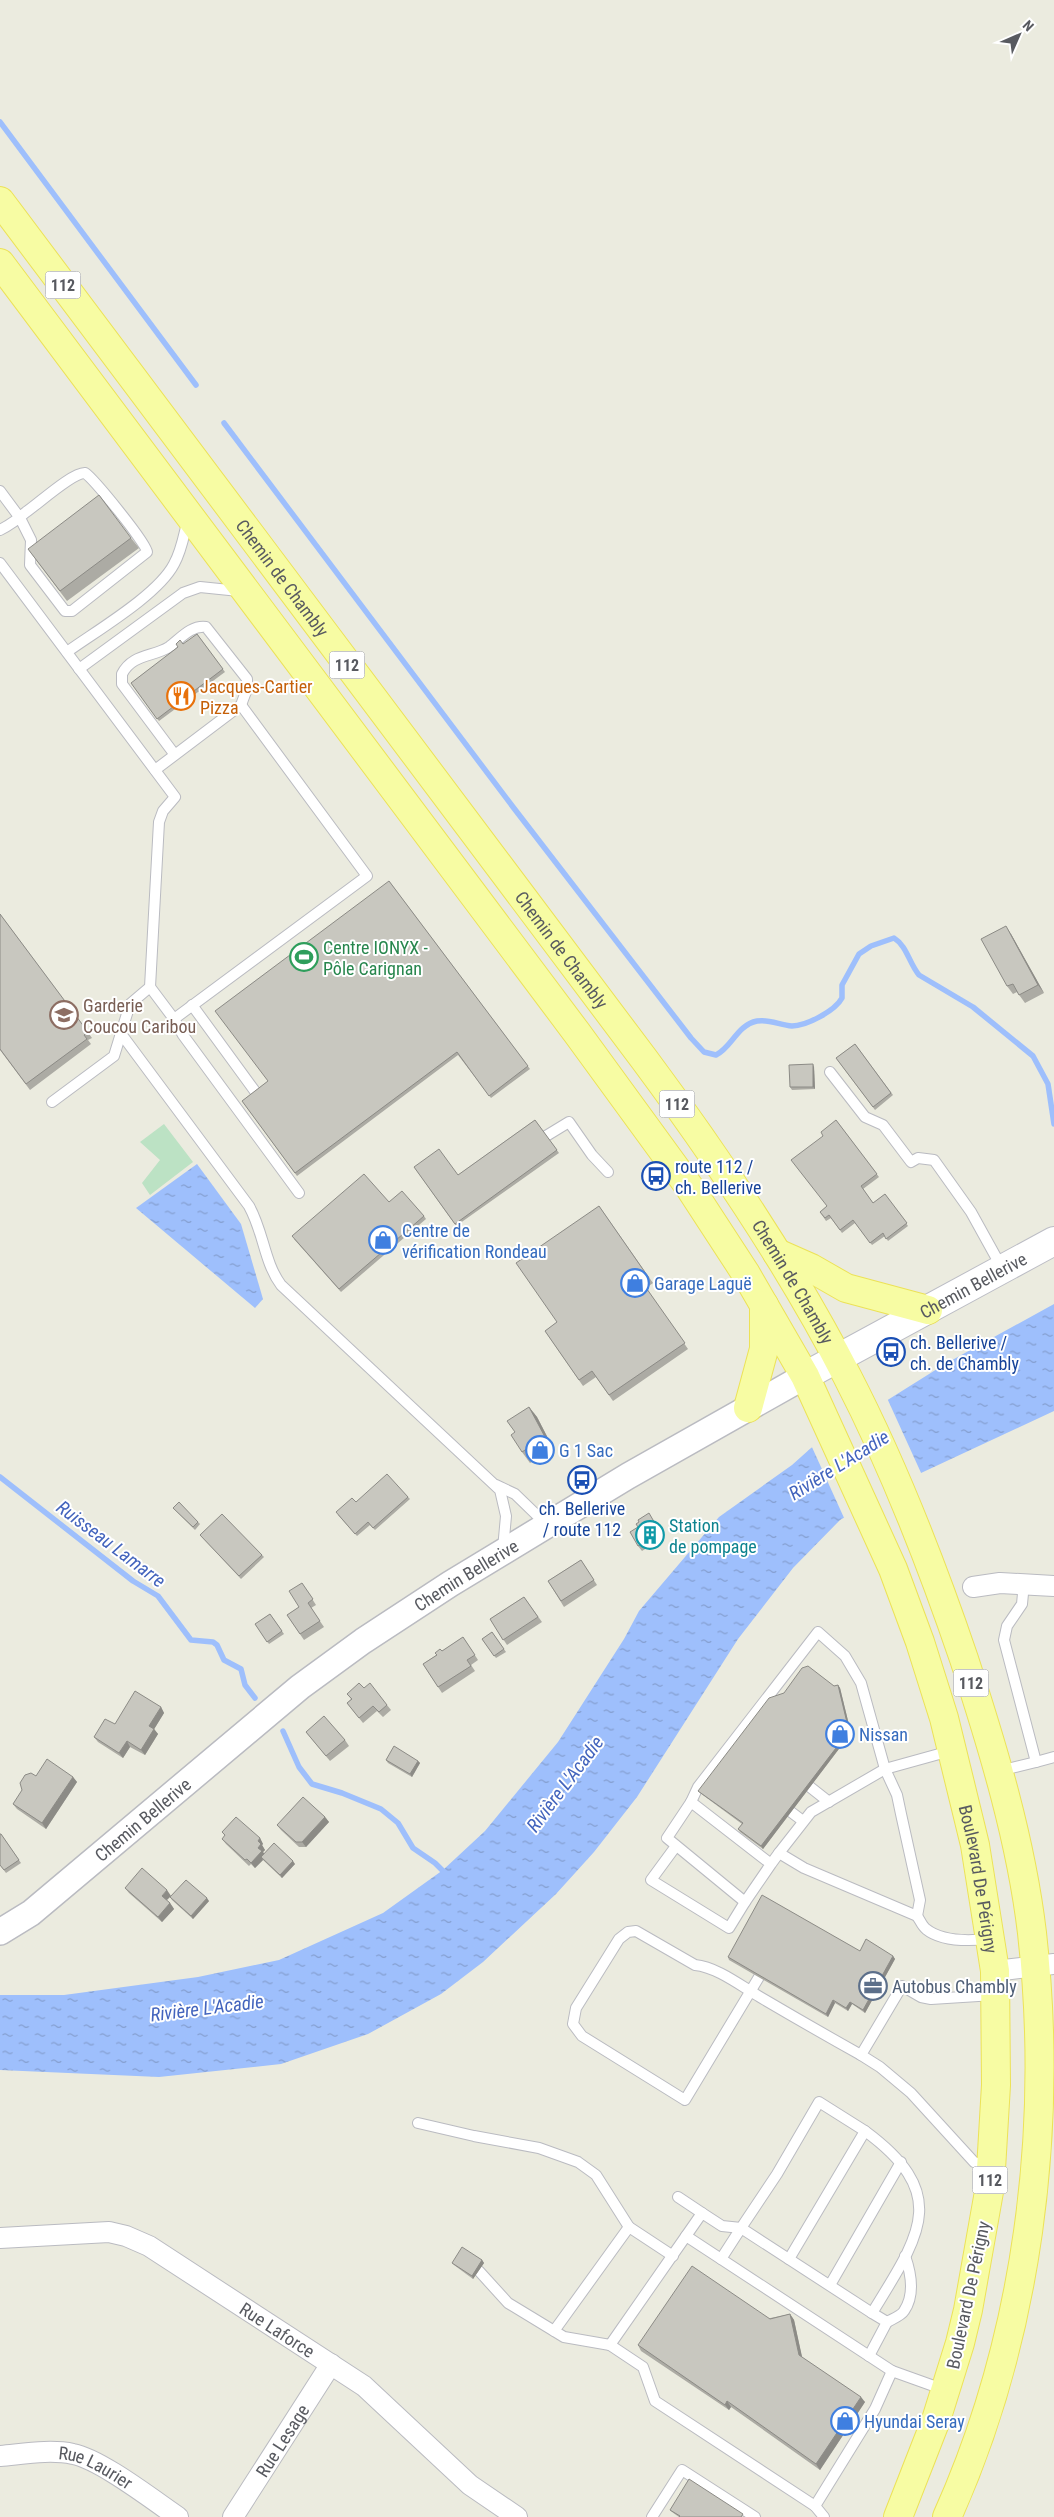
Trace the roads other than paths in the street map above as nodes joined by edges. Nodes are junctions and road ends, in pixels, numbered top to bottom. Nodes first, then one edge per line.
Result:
1 (0, 201) edge
2 (0, 263) edge
3 (0, 491) edge
4 (189, 516) junction
5 (20, 518) junction
6 (0, 530) edge
7 (0, 563) edge
8 (247, 593) junction
9 (67, 652) junction
10 (79, 669) junction
11 (240, 705) junction
12 (174, 755) junction
13 (155, 770) junction
14 (150, 987) junction
15 (192, 1005) junction
16 (174, 1018) junction
17 (122, 1035) junction
18 (830, 1072) dead end
19 (257, 1094) edge
20 (52, 1102) dead end
21 (546, 1136) edge
22 (608, 1172) dead end
23 (299, 1193) dead end
24 (1054, 1241) edge
25 (777, 1253) junction
26 (1002, 1269) junction
27 (764, 1304) junction
28 (928, 1310) junction
29 (838, 1358) junction
30 (805, 1376) junction
31 (748, 1408) junction
32 (495, 1484) junction
33 (868, 1512) joint
34 (548, 1525) junction
35 (503, 1552) junction
36 (1024, 1583) junction
37 (1054, 1586) edge
38 (974, 1587) dead end
39 (952, 1750) junction
40 (1054, 1757) edge
41 (1036, 1762) junction
42 (885, 1769) junction
43 (998, 1771) junction
44 (810, 1787) edge
45 (691, 1802) junction
46 (830, 1802) junction
47 (791, 1812) edge
48 (803, 1821) junction
49 (676, 1846) junction
50 (779, 1853) junction
51 (771, 1864) junction
52 (745, 1902) junction
53 (917, 1916) junction
54 (0, 1932) edge
55 (991, 1939) junction
56 (1045, 1965) edge
57 (759, 1977) edge
58 (995, 1983) junction
59 (750, 1992) junction
60 (861, 2054) junction
61 (418, 2122) dead end
62 (866, 2131) junction
63 (901, 2162) junction
64 (991, 2168) junction
65 (678, 2197) dead end
66 (702, 2213) junction
67 (629, 2227) junction
68 (741, 2228) junction
69 (686, 2236) junction
70 (0, 2238) edge
71 (672, 2256) junction
72 (905, 2256) junction
73 (721, 2259) junction
74 (789, 2259) junction
75 (479, 2271) edge
76 (830, 2285) junction
77 (872, 2312) junction
78 (887, 2322) junction
79 (554, 2331) junction
80 (610, 2344) junction
81 (869, 2356) junction
82 (331, 2364) junction
83 (892, 2370) junction
84 (946, 2390) junction
85 (0, 2456) edge
86 (815, 2506) junction
87 (178, 2517) edge
88 (233, 2517) edge
89 (517, 2517) edge
90 (652, 2517) edge
91 (755, 2517) edge
92 (824, 2517) edge
93 (898, 2517) edge
94 (947, 2517) edge

1 - 25 main road, Chemin de Chambly / 112
2 - 4 main road, Chemin de Chambly / 112
3 - 5 lane
4 - 8 main road, Chemin de Chambly / 112
4 - 9 lane
5 - 5 lane
5 - 6 lane
7 - 9 lane
8 - 10 lane
8 - 27 main road, Chemin de Chambly / 112
9 - 10 lane
10 - 13 lane
11 - 12 lane
11 - 12 lane
11 - 15 lane
12 - 13 lane
13 - 14 lane
14 - 16 lane
14 - 17 lane
15 - 16 lane
15 - 19 lane
16 - 23 lane
17 - 20 lane
17 - 32 lane
18 - 26 lane
21 - 22 lane
24 - 26 main road, Chemin Bellerive
25 - 28 main road
25 - 29 main road, Chemin de Chambly / 112
26 - 28 main road, Chemin Bellerive
27 - 30 main road, Chemin de Chambly / 112
27 - 31 main road
28 - 29 main road, Chemin Bellerive
29 - 30 main road, Chemin Bellerive
29 - 43 main road, Chemin de Chambly / 112
30 - 31 street, Chemin Bellerive
30 - 33 main road, Chemin de Chambly / 112
31 - 34 street, Chemin Bellerive
32 - 34 lane
32 - 35 lane
33 - 39 main road, Boulevard De Périgny / 112
34 - 35 street, Chemin Bellerive
35 - 54 street, Chemin Bellerive
36 - 37 street
36 - 38 street
36 - 41 lane
39 - 42 lane
39 - 55 main road, Boulevard De Périgny / 112
40 - 41 lane
41 - 43 lane
42 - 45 lane
42 - 46 lane
42 - 53 lane
43 - 56 main road, 112
44 - 46 lane
45 - 49 lane
45 - 51 lane
46 - 48 lane
47 - 48 lane
48 - 50 lane
49 - 52 lane
49 - 52 lane
50 - 51 lane
50 - 53 lane
51 - 52 lane
53 - 55 lane
55 - 58 main road, Boulevard De Périgny / 112
56 - 58 street
56 - 94 main road, 112
57 - 59 lane
58 - 60 lane
58 - 64 main road, Boulevard De Périgny / 112
59 - 59 lane
59 - 60 lane
60 - 64 lane
61 - 67 lane
62 - 63 lane
62 - 68 lane
62 - 74 lane
63 - 72 lane
63 - 76 lane
64 - 84 main road, Boulevard De Périgny / 112
65 - 66 lane
66 - 68 lane
66 - 69 lane
67 - 71 lane
67 - 79 lane
68 - 73 lane
68 - 74 lane
69 - 71 lane
69 - 73 lane
70 - 82 street, Rue Laforce
71 - 80 lane
72 - 77 lane
72 - 78 lane
73 - 81 lane
74 - 76 lane
75 - 79 lane
76 - 77 lane
77 - 78 lane
78 - 81 lane
79 - 80 lane
80 - 86 lane
81 - 83 lane
82 - 88 street, Rue Lesage
82 - 89 street, Rue Laforce
83 - 84 lane
83 - 86 lane
84 - 93 main road, Boulevard De Périgny / 112
85 - 87 street, Rue Laurier
86 - 92 lane
90 - 91 lane

